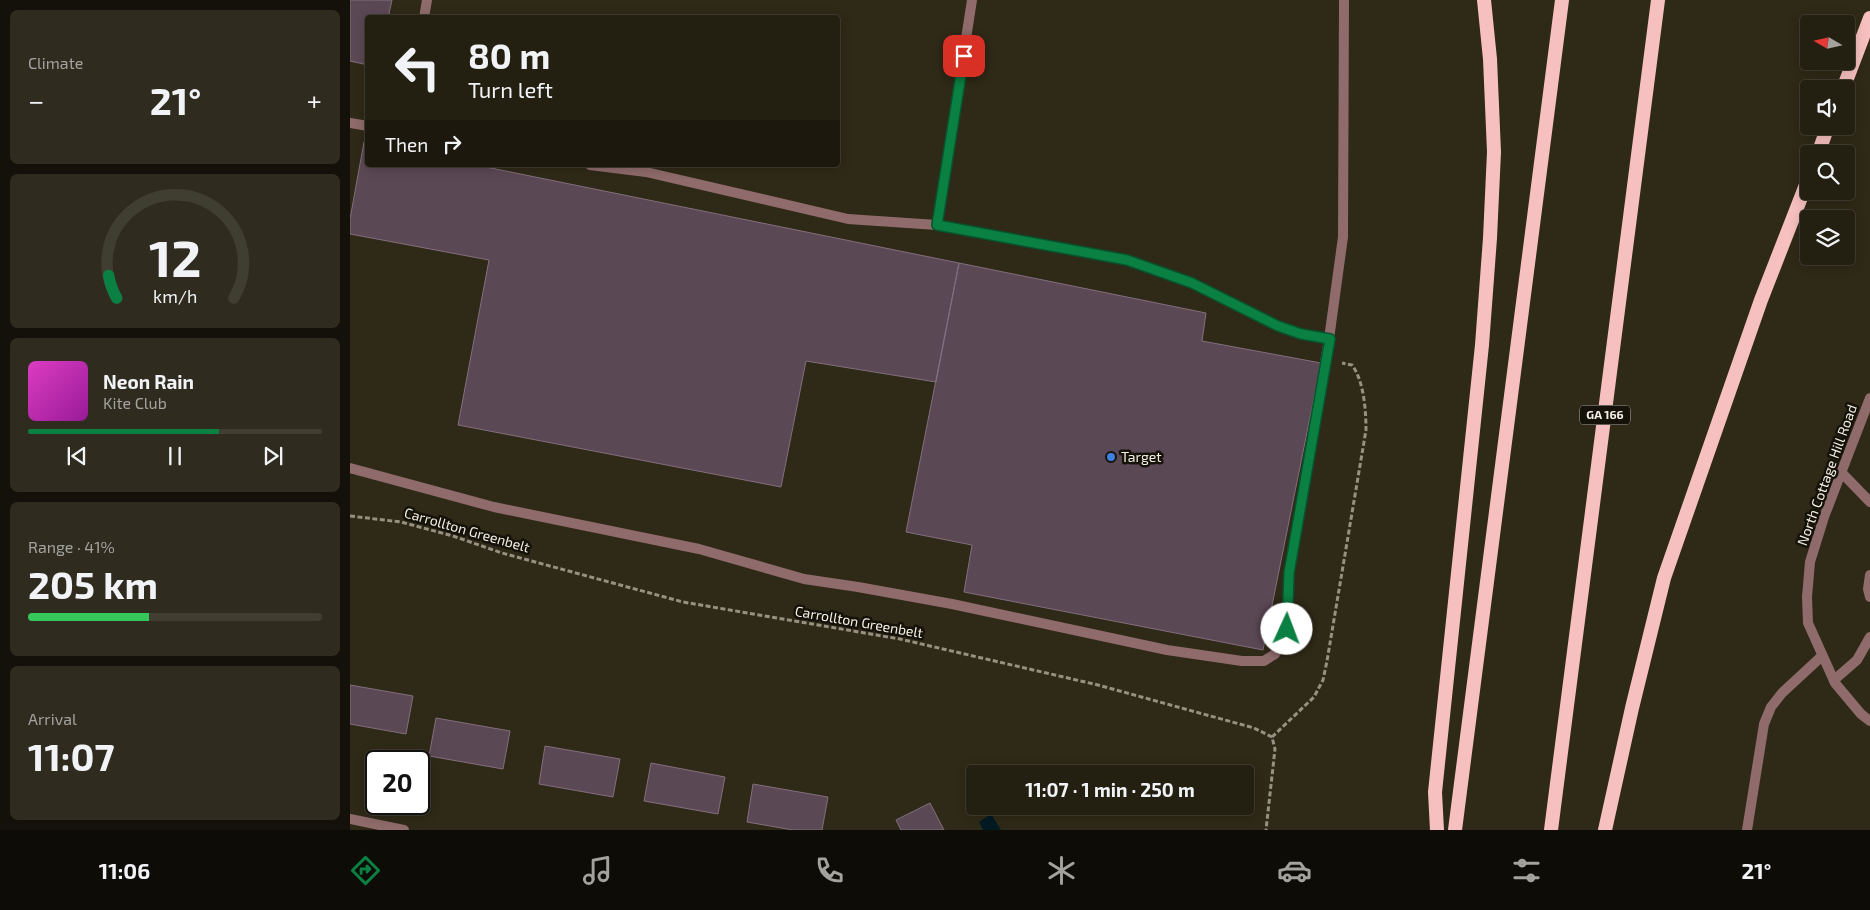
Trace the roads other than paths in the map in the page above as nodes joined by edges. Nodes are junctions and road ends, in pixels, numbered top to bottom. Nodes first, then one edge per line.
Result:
1 (427, 0) edge
2 (972, 0) edge
3 (1344, 0) edge
4 (1484, 0) edge
5 (1562, 0) edge
6 (1658, 0) edge
7 (424, 15) edge
8 (1870, 18) edge
9 (1846, 80) edge
10 (350, 123) edge
11 (365, 126) edge
12 (606, 167) edge
13 (1800, 200) edge
14 (937, 225) junction
15 (1330, 339) junction
16 (1870, 398) edge
17 (350, 468) edge
18 (1842, 472) junction
19 (1870, 502) edge
20 (1870, 575) edge
21 (1870, 597) edge
22 (1870, 637) edge
23 (1822, 656) junction
24 (1834, 680) junction
25 (1870, 721) edge
26 (350, 820) edge
27 (404, 830) edge
28 (1437, 830) edge
29 (1455, 830) edge
30 (1551, 830) edge
31 (1605, 830) edge
32 (1747, 830) edge

1 - 7 street
2 - 14 street
3 - 15 street
4 - 28 highway
5 - 29 highway
6 - 30 highway, GA 166
8 - 9 highway
10 - 11 street
12 - 14 street
13 - 31 highway
14 - 15 street
15 - 17 street
16 - 18 street, North Cottage Hill Road
18 - 19 street
18 - 23 street, North Cottage Hill Road
20 - 21 street
22 - 24 street
23 - 24 street, North Cottage Hill Road
23 - 32 street
24 - 25 street, North Cottage Hill Road
26 - 27 street

